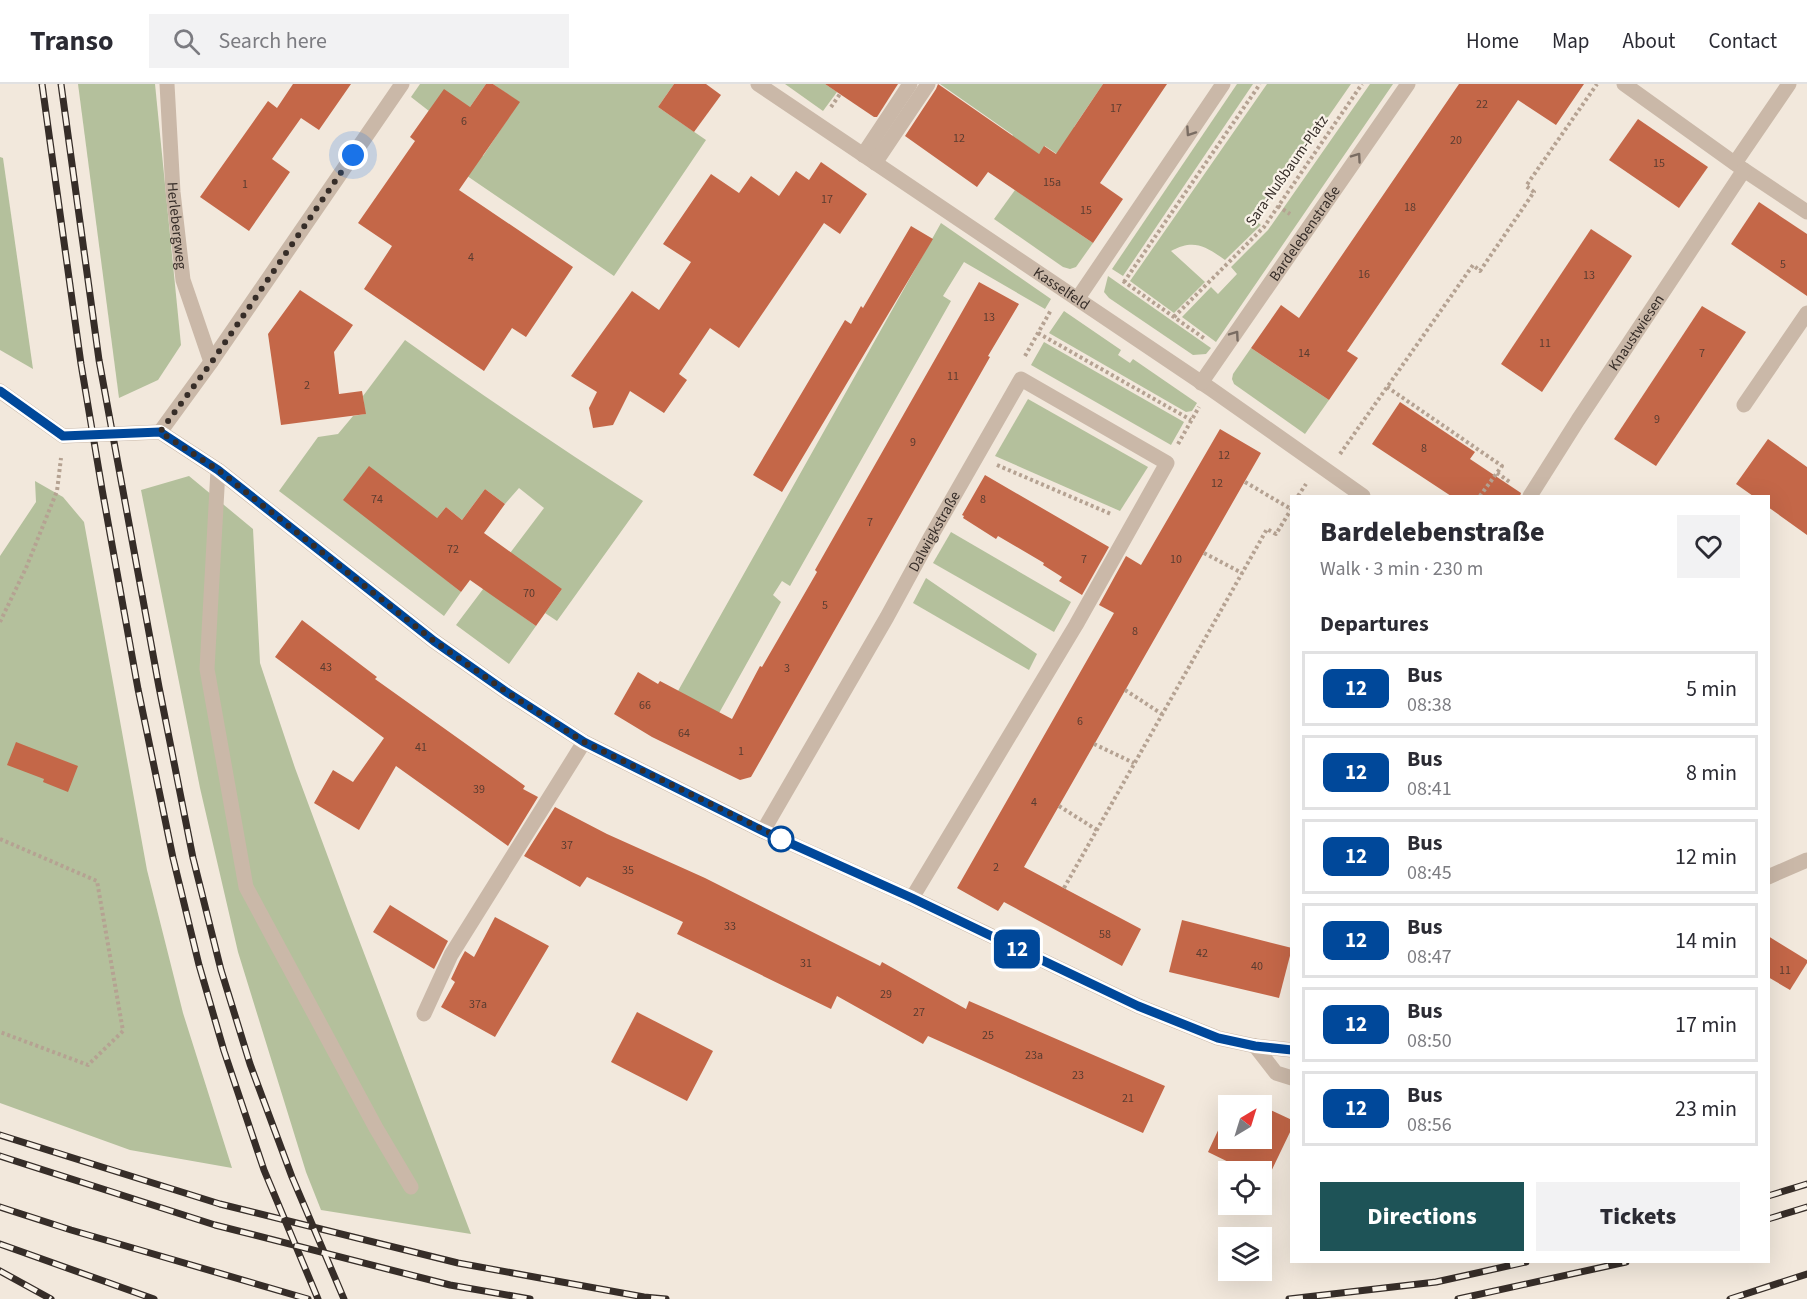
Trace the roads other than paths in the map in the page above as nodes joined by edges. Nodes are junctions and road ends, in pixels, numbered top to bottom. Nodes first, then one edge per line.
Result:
1 (167, 84) edge
2 (402, 84) edge
3 (758, 84) edge
4 (910, 84) edge
5 (928, 84) edge
6 (1223, 84) edge
7 (1408, 84) edge
8 (1624, 84) edge
9 (1789, 84) edge
10 (869, 159) junction
11 (1740, 167) junction
12 (1807, 212) edge
13 (1078, 298) junction
14 (1807, 313) edge
15 (211, 363) junction
16 (1201, 383) junction
17 (0, 392) edge
18 (1744, 405) dead end
19 (160, 432) junction
20 (218, 470) junction
21 (1362, 495) edge
22 (1531, 495) edge
23 (584, 742) junction
24 (763, 831) junction
25 (1807, 860) edge
26 (1770, 875) edge
27 (912, 898) junction
28 (424, 1014) dead end
29 (1255, 1046) junction
30 (1290, 1050) edge
31 (1290, 1077) edge
32 (411, 1187) dead end

1 - 15 street, Herlebergweg
2 - 15 street
3 - 10 street, Kasselfeld
4 - 10 street
5 - 10 street
6 -> 13 street
16 -> 7 street, Bardelebenstraße
8 - 11 street
9 - 11 street, Knaustwiesen
10 - 13 street, Kasselfeld
11 - 12 street
11 - 22 street, Knaustwiesen
13 - 16 street, Kasselfeld
14 - 18 street
15 - 19 street
16 - 21 street, Kasselfeld
17 - 19 street
19 - 20 street
20 - 23 street
20 - 32 street
23 - 24 street
23 - 28 street
24 - 27 street
24 - 27 street, Dalwigkstraße
25 - 26 street
27 - 29 street
29 - 30 street
29 - 31 street

